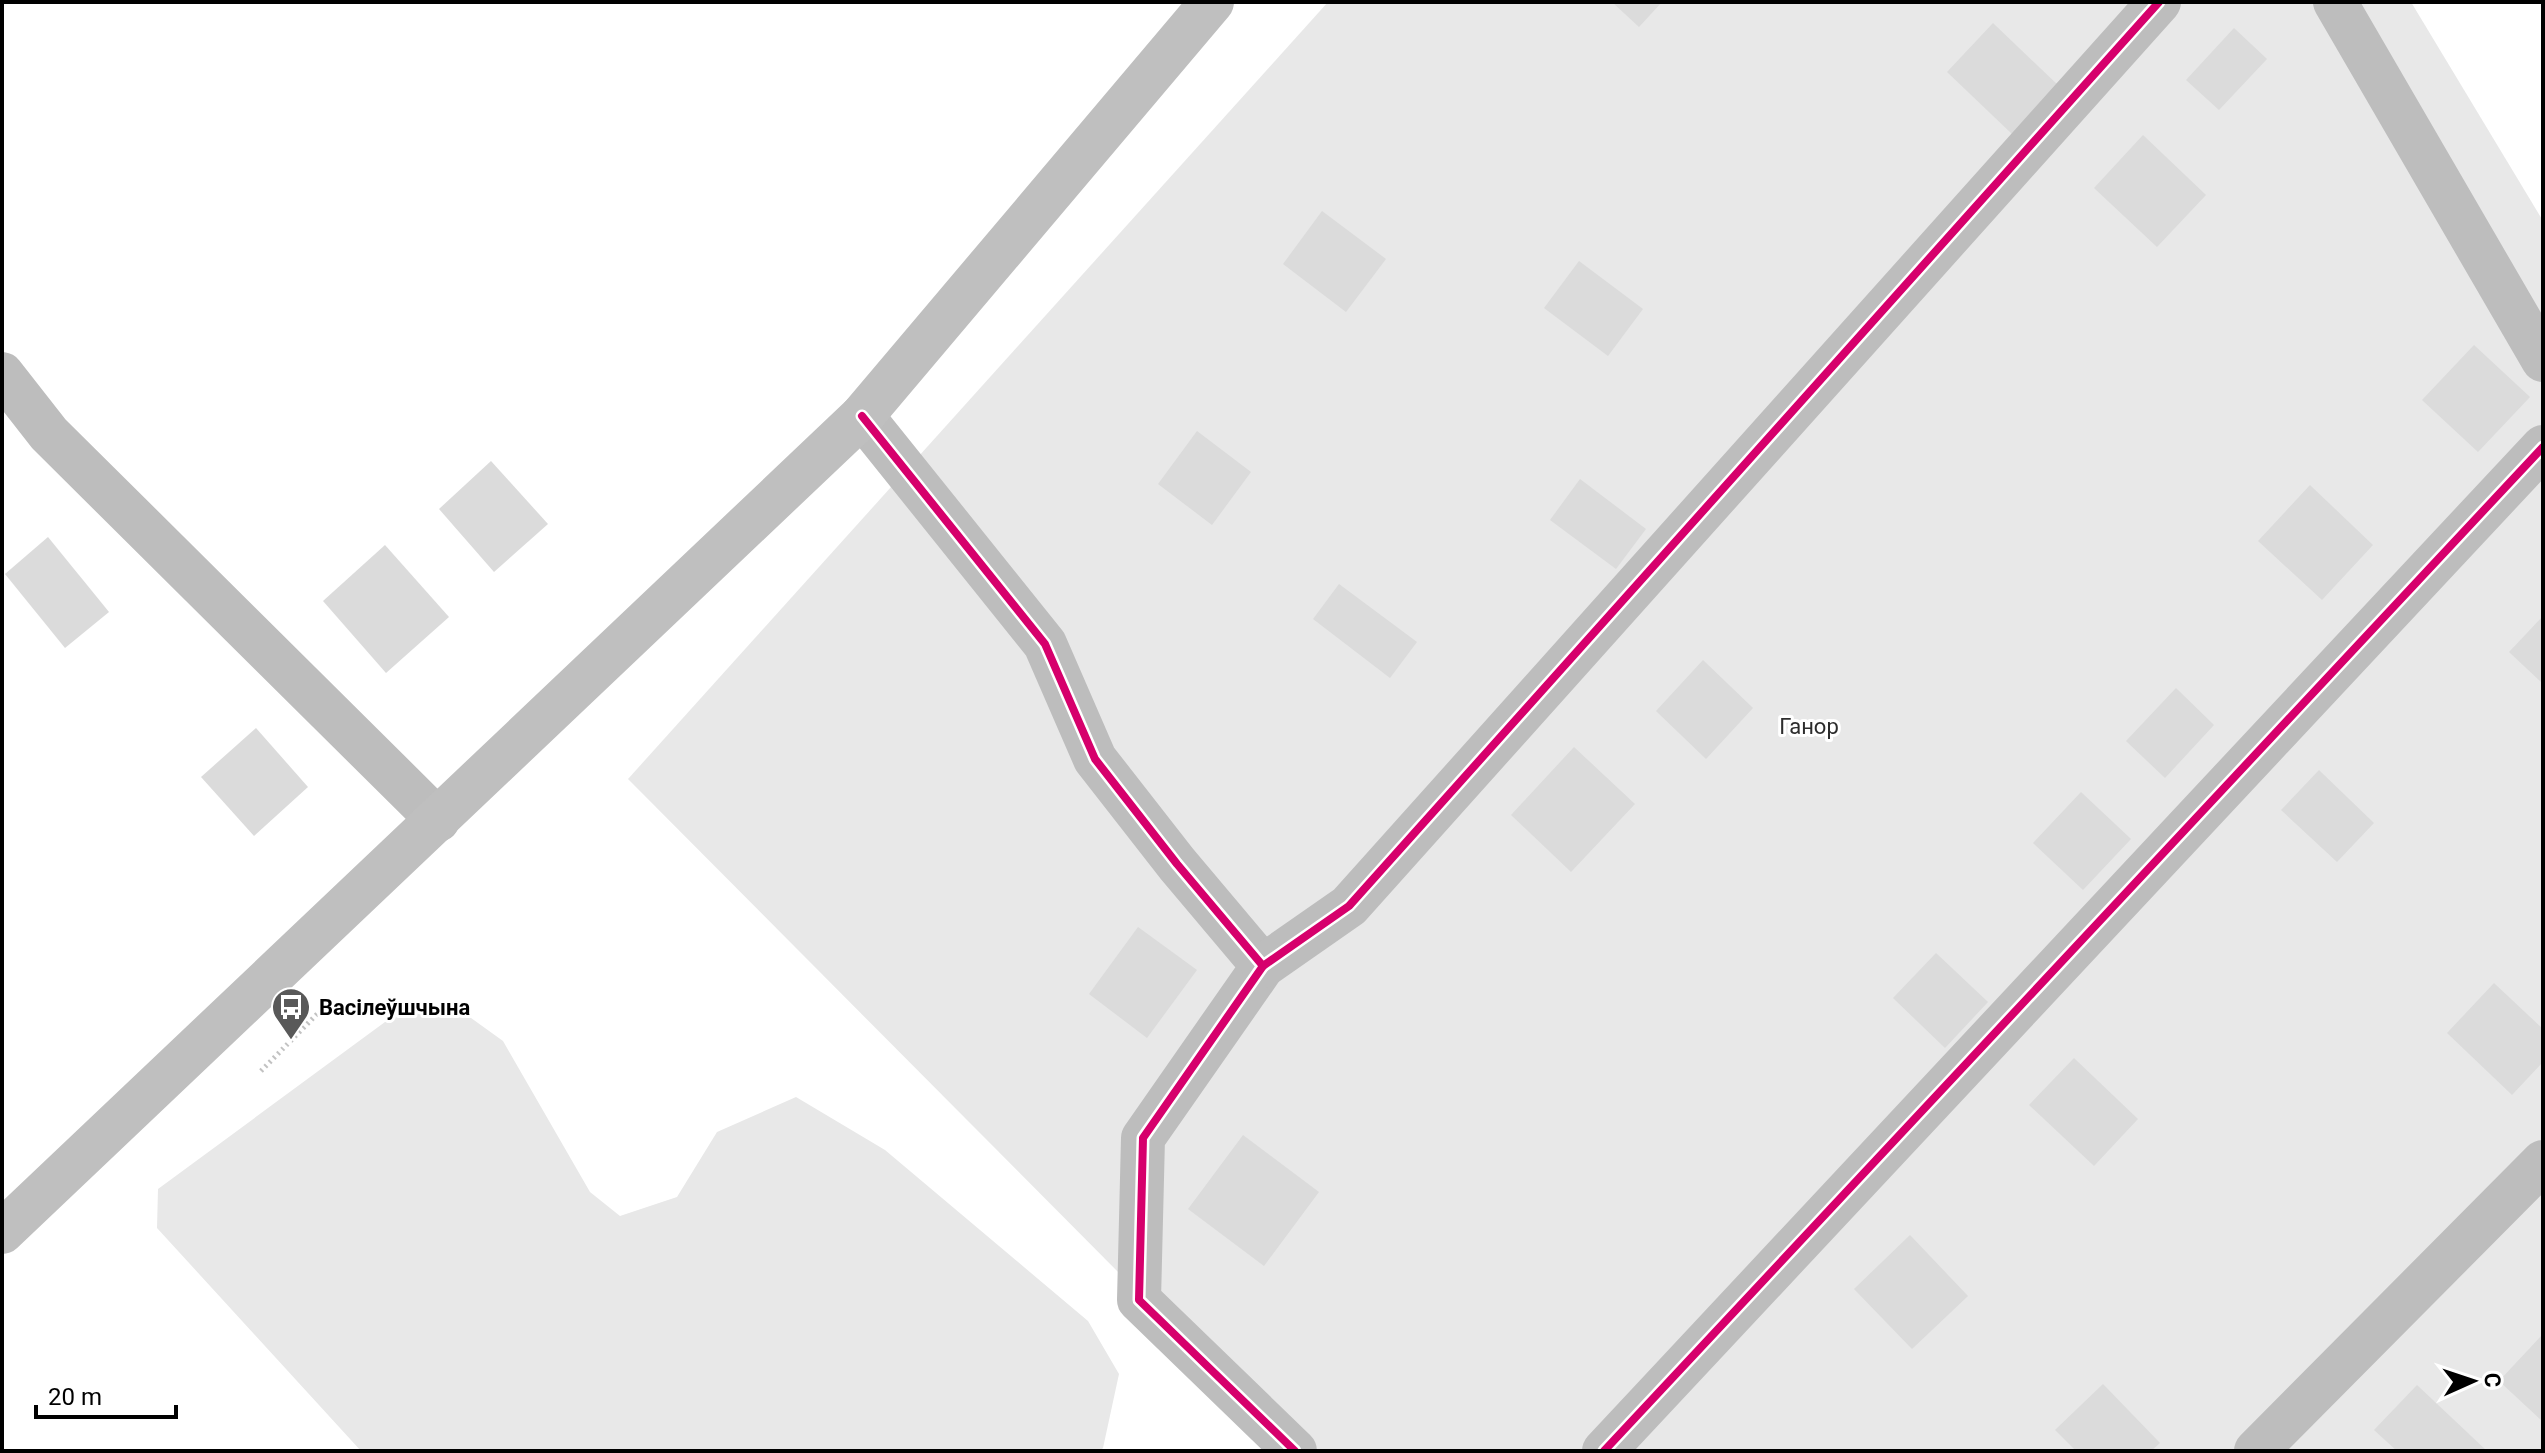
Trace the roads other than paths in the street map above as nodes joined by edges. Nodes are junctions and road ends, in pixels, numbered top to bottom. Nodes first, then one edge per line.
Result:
1 (1212, 2) edge
2 (2159, 2) edge
3 (2335, 2) edge
4 (2543, 360) edge
5 (2, 374) edge
6 (862, 416) junction
7 (2543, 447) edge
8 (438, 820) junction
9 (1263, 966) junction
10 (2543, 1162) edge
11 (2, 1232) edge
12 (1295, 1451) edge
13 (1604, 1451) edge
14 (2256, 1451) edge

1 - 6 main road
2 - 9 street
3 - 4 street
5 - 8 street
6 - 8 main road
6 - 9 street
7 - 13 street
8 - 11 main road
9 - 12 street
10 - 14 street

